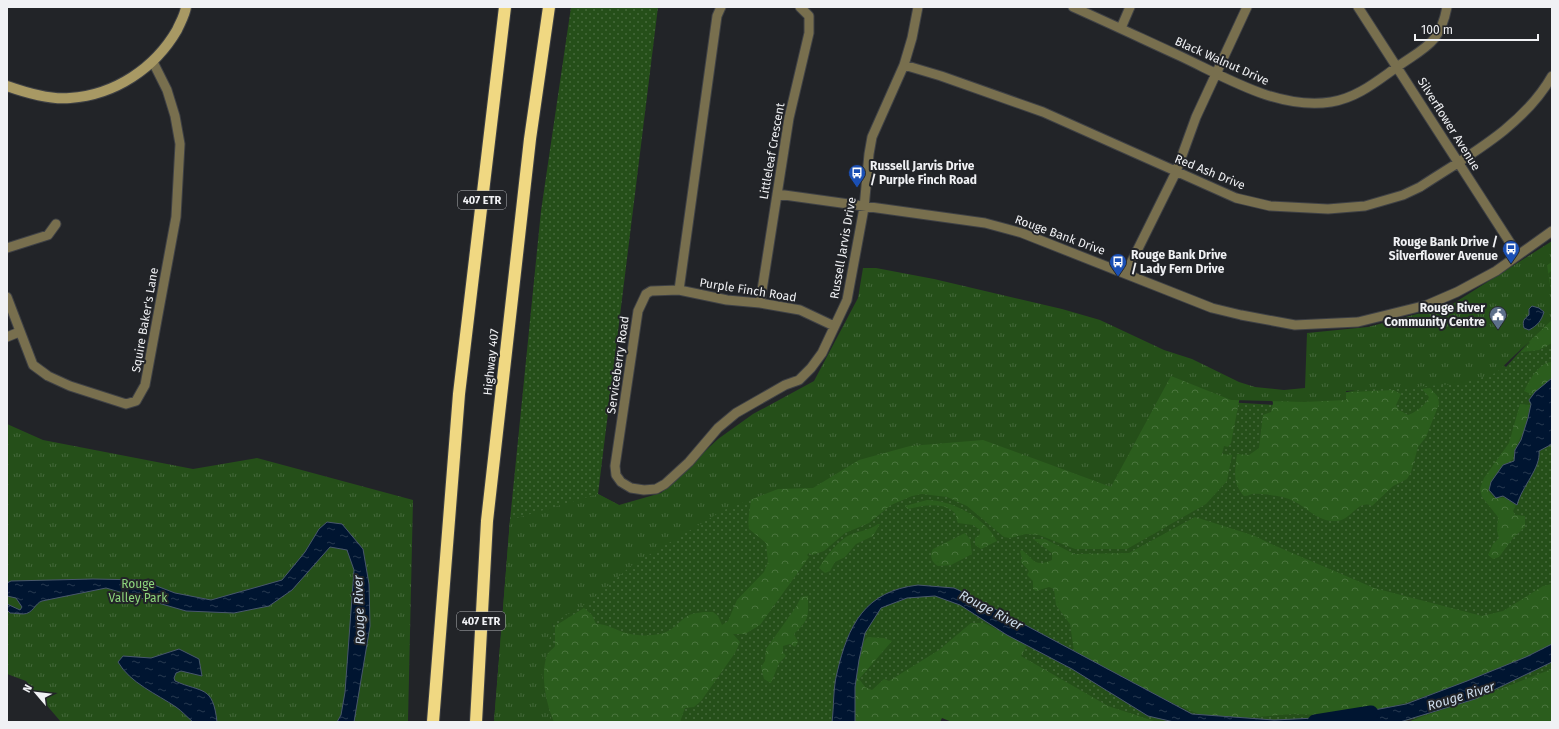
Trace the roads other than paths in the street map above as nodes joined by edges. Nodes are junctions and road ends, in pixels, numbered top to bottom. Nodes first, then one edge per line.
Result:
1 (186, 7) edge
2 (505, 7) edge
3 (549, 7) edge
4 (721, 7) edge
5 (800, 7) edge
6 (918, 7) edge
7 (1073, 7) edge
8 (1130, 7) edge
9 (1247, 7) edge
10 (1358, 7) edge
11 (1447, 7) edge
12 (1121, 28) junction
13 (153, 62) junction
14 (904, 65) junction
15 (1398, 66) junction
16 (1217, 74) junction
17 (1552, 76) edge
18 (7, 86) edge
19 (1458, 162) junction
20 (1176, 172) junction
21 (777, 194) junction
22 (864, 208) junction
23 (56, 224) dead end
24 (1552, 231) edge
25 (7, 248) edge
26 (1518, 255) junction
27 (1126, 273) junction
28 (679, 290) junction
29 (7, 298) edge
30 (760, 303) junction
31 (834, 326) junction
32 (19, 332) junction
33 (7, 337) edge
34 (616, 475) joint
35 (433, 722) edge
36 (476, 722) edge

1 - 13 street
2 - 35 highway, 407 ETR
3 - 36 highway, Highway 407 / 407 ETR
4 - 28 street
5 - 21 street, Littleleaf Crescent
6 - 14 street, Russell Jarvis Drive
7 - 12 street, Black Walnut Drive
8 - 12 street
9 - 16 street
10 - 15 street, Silverflower Avenue
11 - 15 street, Black Walnut Drive
12 - 16 street, Black Walnut Drive
13 - 18 street
13 - 32 street, Squire Baker's Lane
14 - 20 street, Red Ash Drive
14 - 22 street, Russell Jarvis Drive
15 - 16 street, Black Walnut Drive
15 - 19 street, Silverflower Avenue
16 - 20 street
17 - 19 street, Red Ash Drive
19 - 20 street, Red Ash Drive
19 - 26 street, Silverflower Avenue
20 - 27 street
21 - 22 street
21 - 30 street, Littleleaf Crescent
22 - 27 street, Rouge Bank Drive
22 - 31 street, Russell Jarvis Drive
23 - 25 street
24 - 26 street, Rouge Bank Drive
26 - 27 street, Rouge Bank Drive
28 - 30 street, Purple Finch Road
28 - 34 street, Serviceberry Road
29 - 32 street, Squire Baker's Lane
30 - 31 street, Purple Finch Road
31 - 34 street, Russell Jarvis Drive
32 - 33 street

